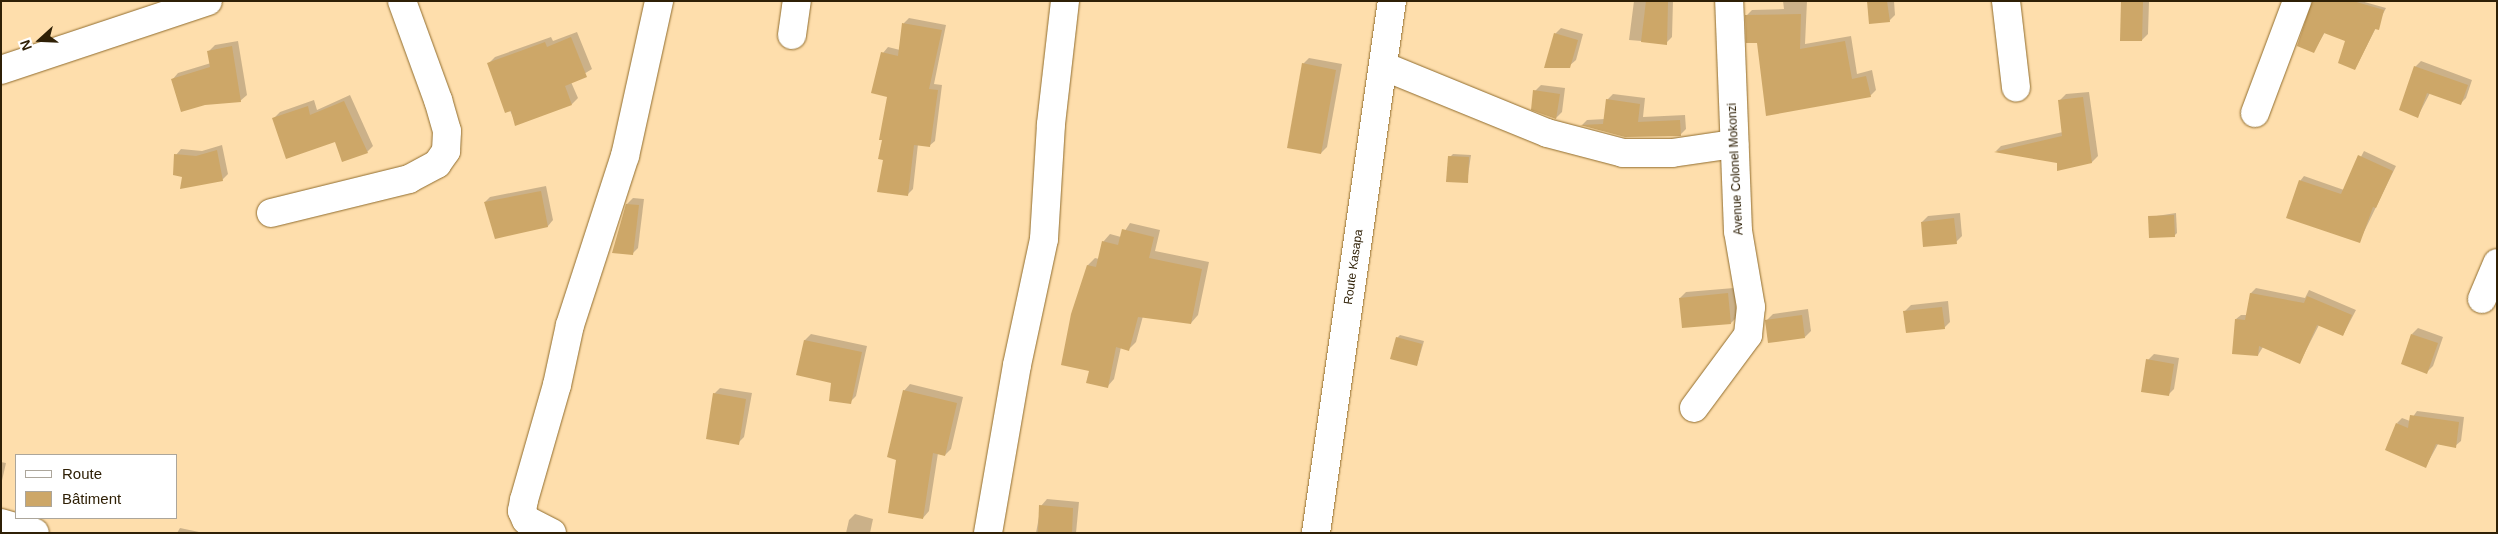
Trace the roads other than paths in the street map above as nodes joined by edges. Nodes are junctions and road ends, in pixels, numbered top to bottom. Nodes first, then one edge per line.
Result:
1 (208, 1) edge
2 (402, 1) edge
3 (659, 1) edge
4 (797, 1) edge
5 (1064, 1) edge
6 (1392, 1) edge
7 (1729, 1) edge
8 (2006, 1) edge
9 (2297, 1) edge
10 (792, 35) dead end
11 (1383, 66) junction
12 (1, 70) edge
13 (2016, 86) dead end
14 (2255, 113) dead end
15 (1734, 144) junction
16 (271, 213) dead end
17 (2497, 263) edge
18 (2482, 299) dead end
19 (1694, 408) dead end
20 (1, 523) edge
21 (35, 533) edge
22 (552, 533) edge
23 (988, 533) edge
24 (1316, 533) edge

1 - 12 street
2 - 16 street
3 - 22 street
4 - 10 street
5 - 23 street
6 - 11 street, Route Kasapa
7 - 15 street, Avenue Colonel Mokonzi
8 - 13 street
9 - 14 street
11 - 15 street
11 - 24 street, Route Kasapa
15 - 19 street, Avenue Colonel Mokonzi
17 - 18 street
20 - 21 street

